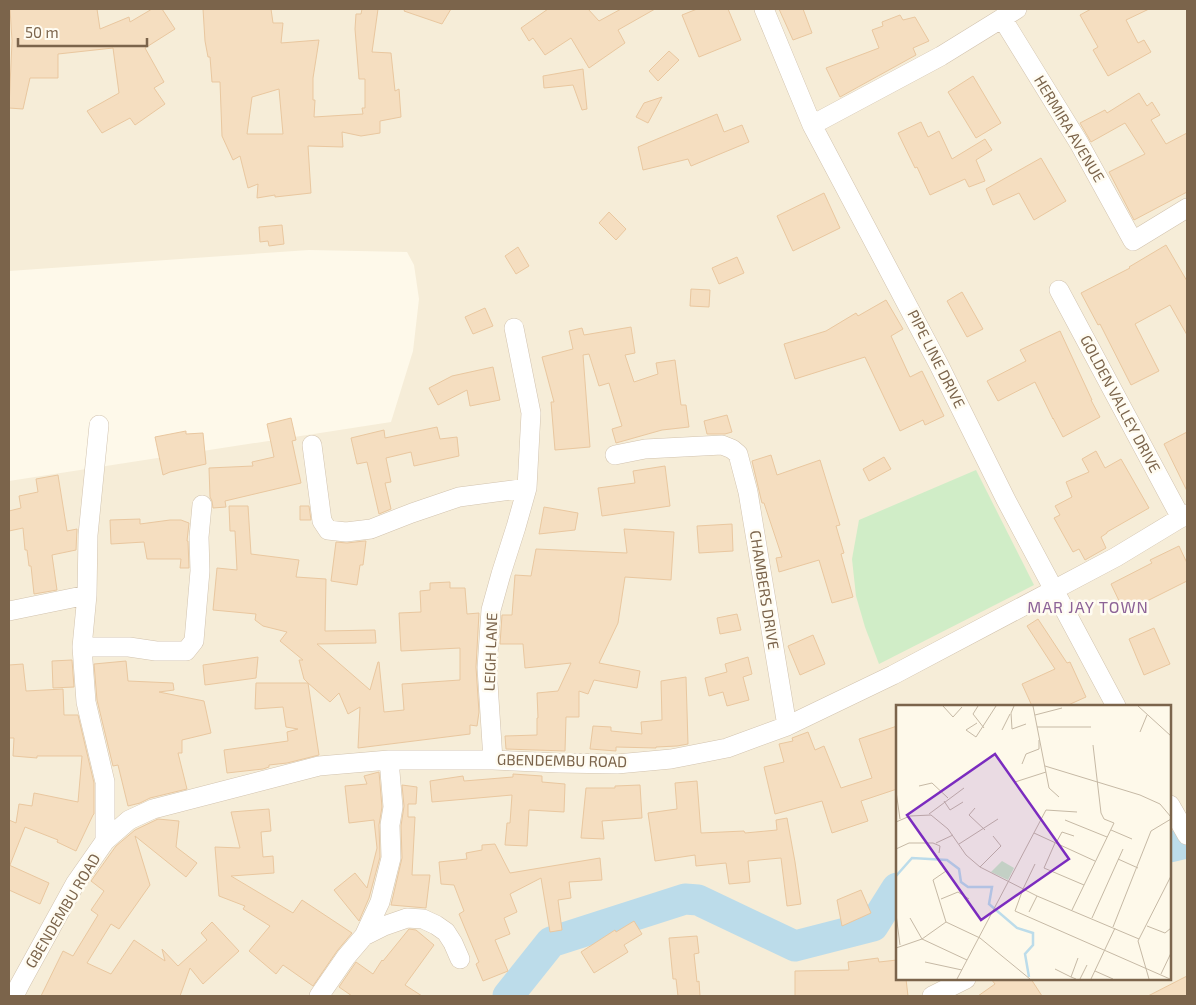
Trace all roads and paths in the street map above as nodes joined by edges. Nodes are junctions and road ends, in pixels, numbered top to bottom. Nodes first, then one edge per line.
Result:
1 (764, 9) edge
2 (1010, 12) edge
3 (812, 125) junction
4 (1187, 208) edge
5 (1059, 290) dead end
6 (514, 328) dead end
7 (99, 425) dead end
8 (312, 445) dead end
9 (615, 455) dead end
10 (527, 488) junction
11 (202, 505) dead end
12 (1184, 516) edge
13 (1053, 590) junction
14 (87, 596) junction
15 (9, 611) edge
16 (82, 647) junction
17 (1115, 705) edge
18 (787, 726) junction
19 (389, 760) junction
20 (493, 760) junction
21 (1171, 807) edge
22 (1187, 835) edge
23 (105, 841) junction
24 (364, 936) junction
25 (460, 959) dead end
26 (964, 980) edge
27 (14, 996) edge
28 (318, 996) edge
29 (932, 996) edge

1 - 3 street, PIPE LINE DRIVE
2 - 3 street
2 - 4 street, HERMIRA AVENUE
3 - 13 street, PIPE LINE DRIVE
5 - 12 street, GOLDEN VALLEY DRIVE
6 - 10 street, LEIGH LANE
7 - 14 street
8 - 10 street
9 - 18 street, CHAMBERS DRIVE
10 - 20 street, LEIGH LANE
11 - 16 street
12 - 13 street, GBENDEMBU ROAD
13 - 17 street, PIPE LINE DRIVE
13 - 18 street, GBENDEMBU ROAD
14 - 15 street
14 - 16 street
16 - 23 street
18 - 20 street, GBENDEMBU ROAD
19 - 20 street, GBENDEMBU ROAD
19 - 23 street, GBENDEMBU ROAD
19 - 24 street
21 - 22 street
23 - 27 street, GBENDEMBU ROAD
24 - 25 street
24 - 28 street
26 - 29 street

